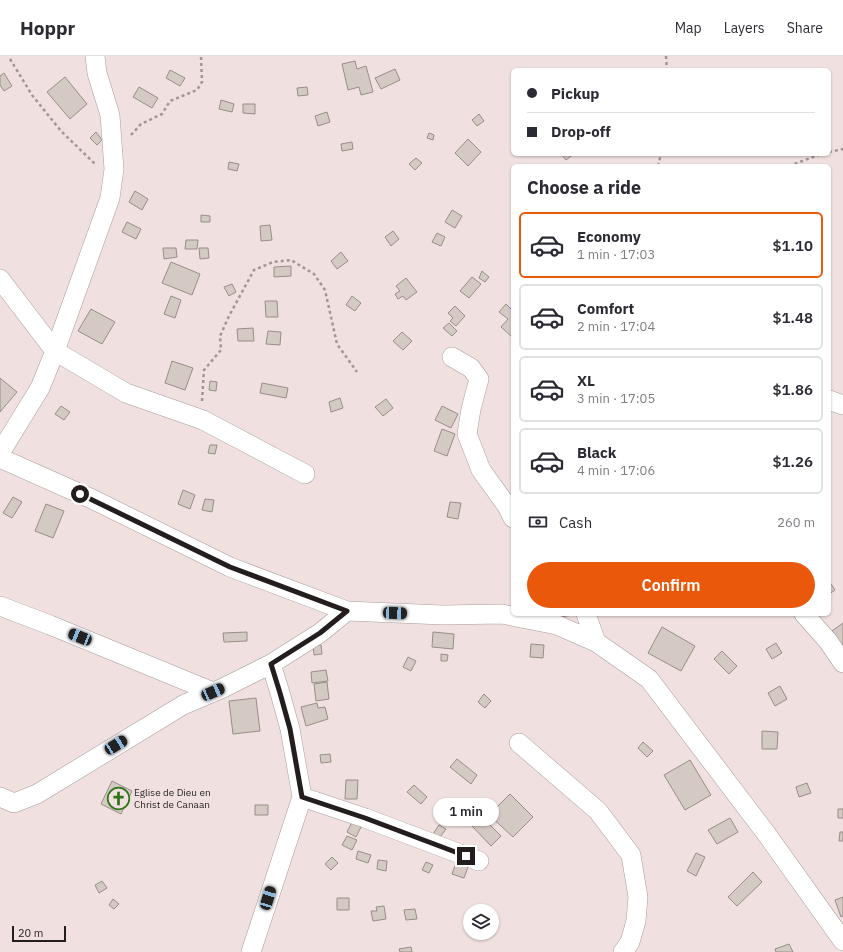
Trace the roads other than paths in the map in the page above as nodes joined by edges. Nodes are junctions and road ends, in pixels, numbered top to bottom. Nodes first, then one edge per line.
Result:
1 (95, 56) edge
2 (0, 279) edge
3 (55, 351) junction
4 (452, 357) dead end
5 (831, 401) edge
6 (843, 405) edge
7 (0, 453) edge
8 (0, 458) edge
9 (305, 474) dead end
10 (511, 514) edge
11 (0, 606) edge
12 (347, 611) junction
13 (511, 616) edge
14 (512, 616) edge
15 (587, 616) edge
16 (806, 616) edge
17 (596, 642) junction
18 (843, 663) edge
19 (271, 664) junction
20 (213, 692) junction
21 (519, 743) dead end
22 (0, 796) edge
23 (302, 797) junction
24 (479, 861) dead end
25 (843, 941) edge
26 (251, 952) edge
27 (623, 952) edge

1 - 3 street
2 - 3 street
3 - 7 street
3 - 9 street
4 - 10 street
5 - 6 street
8 - 12 street
11 - 20 street
12 - 13 street
12 - 19 street
14 - 17 street
15 - 17 street
16 - 18 street
17 - 25 street
19 - 20 street
19 - 23 street
20 - 22 street
21 - 27 street
23 - 24 street
23 - 26 street

